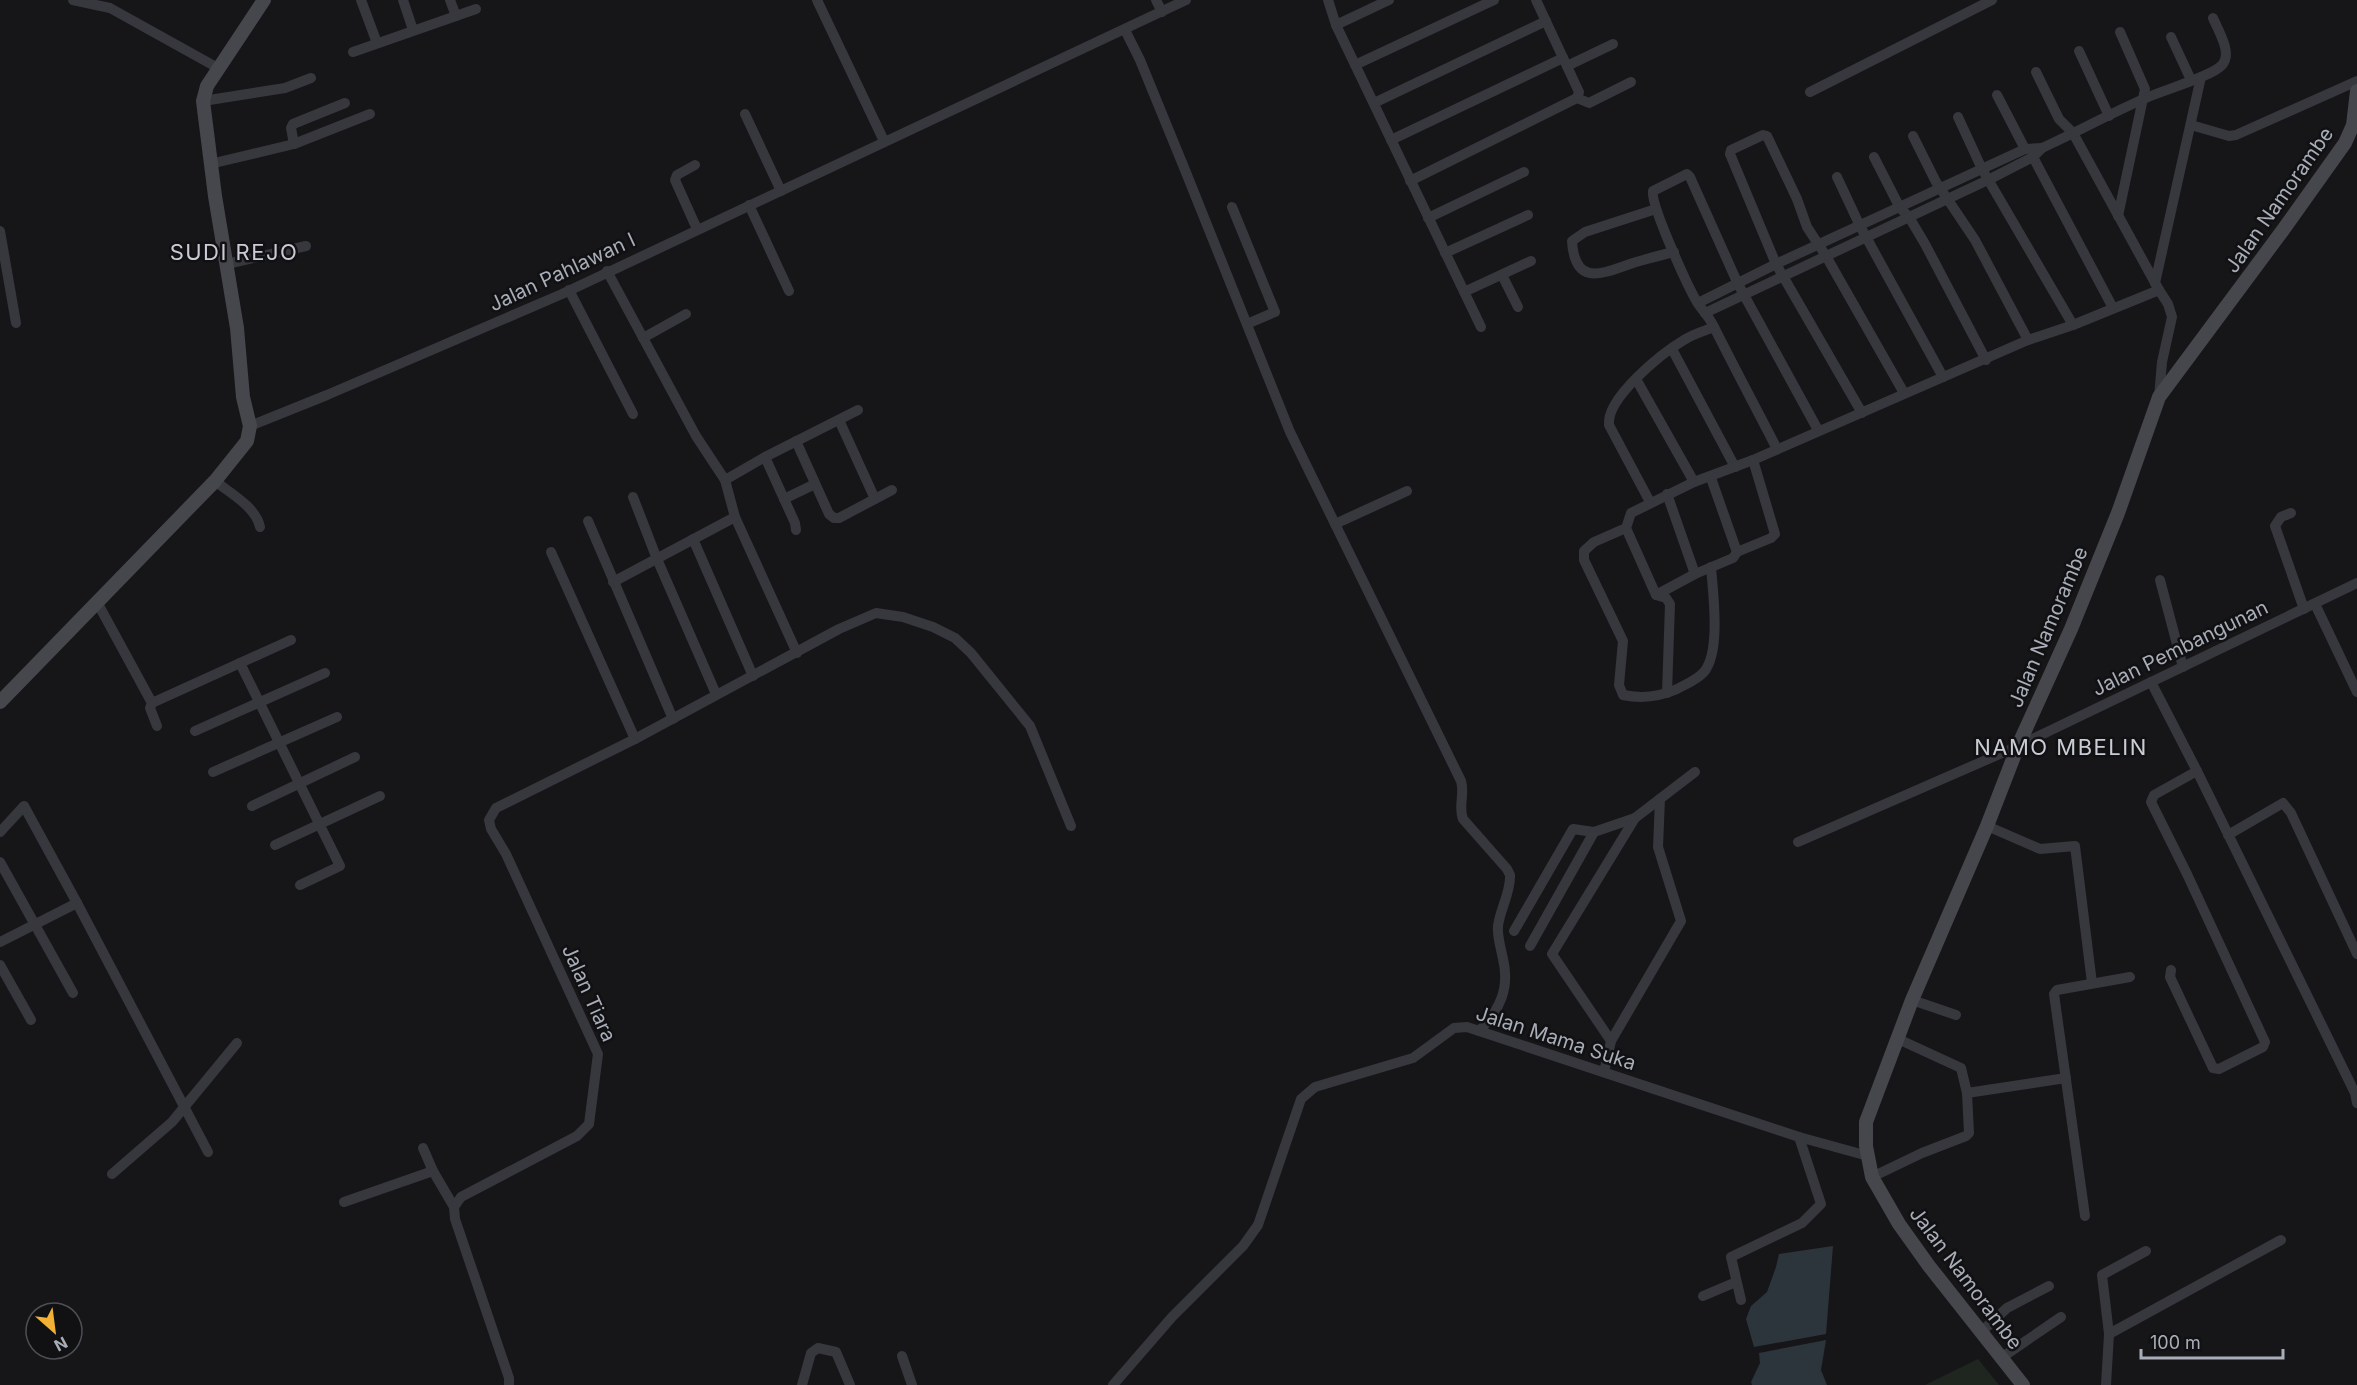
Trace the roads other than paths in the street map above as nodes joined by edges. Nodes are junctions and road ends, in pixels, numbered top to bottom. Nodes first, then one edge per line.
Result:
1 (73, 0) edge
2 (264, 0) edge
3 (361, 0) edge
4 (403, 0) edge
5 (450, 0) edge
6 (817, 0) edge
7 (1156, 0) edge
8 (1186, 0) edge
9 (1328, 0) edge
10 (1389, 0) edge
11 (1494, 0) edge
12 (1536, 0) edge
13 (1992, 0) edge
14 (111, 4) edge
15 (476, 9) dead end
16 (1162, 12) junction
17 (456, 16) junction
18 (2213, 18) dead end
19 (1546, 21) junction
20 (1336, 26) junction
21 (413, 30) junction
22 (1125, 30) junction
23 (2120, 32) dead end
24 (2171, 37) dead end
25 (377, 43) junction
26 (1613, 44) dead end
27 (2079, 51) dead end
28 (353, 52) dead end
29 (1565, 62) junction
30 (1355, 65) junction
31 (218, 68) junction
32 (2036, 72) dead end
33 (311, 78) dead end
34 (2196, 78) junction
35 (2357, 81) edge
36 (1631, 82) dead end
37 (2357, 91) edge
38 (1810, 92) dead end
39 (1996, 95) dead end
40 (1577, 98) junction
41 (2144, 99) junction
42 (203, 101) junction
43 (345, 103) dead end
44 (1374, 103) junction
45 (370, 114) dead end
46 (744, 114) dead end
47 (2109, 116) junction
48 (1958, 117) dead end
49 (2191, 124) junction
50 (2073, 134) junction
51 (1913, 136) dead end
52 (1391, 140) junction
53 (884, 141) junction
54 (294, 144) junction
55 (2029, 153) junction
56 (1874, 157) dead end
57 (210, 164) junction
58 (695, 165) dead end
59 (1983, 169) junction
60 (1524, 172) dead end
61 (1837, 177) dead end
62 (1990, 179) junction
63 (1410, 181) junction
64 (1941, 189) junction
65 (781, 191) junction
66 (1949, 198) junction
67 (749, 205) junction
68 (1232, 207) dead end
69 (1900, 208) junction
70 (1656, 209) junction
71 (1528, 215) dead end
72 (2118, 216) junction
73 (1909, 217) junction
74 (1428, 218) junction
75 (1860, 226) junction
76 (697, 229) junction
77 (0, 231) edge
78 (1866, 237) junction
79 (1818, 245) junction
80 (306, 246) dead end
81 (1674, 252) junction
82 (1445, 253) junction
83 (1826, 255) junction
84 (1531, 261) dead end
85 (227, 264) junction
86 (1776, 264) junction
87 (607, 271) junction
88 (1502, 275) junction
89 (1783, 276) junction
90 (1738, 284) junction
91 (2157, 286) junction
92 (569, 290) junction
93 (789, 291) dead end
94 (1464, 292) junction
95 (1744, 295) junction
96 (1698, 303) junction
97 (1518, 307) dead end
98 (2113, 308) junction
99 (1705, 313) junction
100 (686, 314) dead end
101 (16, 323) dead end
102 (1246, 324) junction
103 (2073, 325) junction
104 (1481, 327) dead end
105 (1714, 327) junction
106 (643, 338) junction
107 (2028, 340) junction
108 (1672, 349) junction
109 (1986, 360) junction
110 (1943, 377) junction
111 (1636, 379) junction
112 (1904, 393) junction
113 (2159, 397) junction
114 (858, 410) dead end
115 (1862, 413) junction
116 (633, 414) dead end
117 (838, 420) junction
118 (250, 426) junction
119 (1818, 430) junction
120 (796, 441) junction
121 (1777, 449) junction
122 (765, 457) junction
123 (1753, 460) junction
124 (1735, 467) junction
125 (1711, 478) junction
126 (725, 480) junction
127 (215, 481) junction
128 (1694, 482) junction
129 (815, 484) junction
130 (892, 490) dead end
131 (1407, 491) dead end
132 (1667, 494) junction
133 (633, 497) dead end
134 (784, 499) junction
135 (875, 499) junction
136 (1650, 502) junction
137 (2292, 513) dead end
138 (735, 517) junction
139 (588, 521) dead end
140 (1335, 524) junction
141 (260, 527) dead end
142 (1626, 528) junction
143 (796, 530) dead end
144 (693, 539) junction
145 (551, 552) dead end
146 (1737, 552) junction
147 (657, 559) junction
148 (1711, 567) junction
149 (1695, 574) junction
150 (2160, 580) dead end
151 (613, 582) junction
152 (2357, 583) edge
153 (1656, 596) junction
154 (97, 602) junction
155 (2315, 604) junction
156 (2304, 609) junction
157 (291, 640) dead end
158 (796, 653) junction
159 (240, 663) junction
160 (2183, 667) junction
161 (325, 673) dead end
162 (753, 676) junction
163 (2151, 682) junction
164 (2357, 692) edge
165 (1667, 693) junction
166 (716, 694) junction
167 (0, 702) edge
168 (260, 702) junction
169 (152, 703) junction
170 (337, 717) dead end
171 (673, 719) junction
172 (157, 726) dead end
173 (195, 731) dead end
174 (635, 739) junction
175 (280, 743) junction
176 (2018, 746) junction
177 (355, 757) dead end
178 (2197, 771) junction
179 (213, 772) dead end
180 (1695, 772) dead end
181 (300, 783) junction
182 (380, 796) dead end
183 (1660, 799) junction
184 (252, 806) dead end
185 (1635, 818) junction
186 (320, 824) junction
187 (1071, 826) dead end
188 (1987, 826) junction
189 (0, 832) edge
190 (1594, 832) junction
191 (2228, 834) junction
192 (1798, 842) dead end
193 (275, 845) dead end
194 (0, 862) edge
195 (300, 885) dead end
196 (77, 903) junction
197 (36, 924) junction
198 (1514, 931) dead end
199 (0, 942) edge
200 (1530, 946) dead end
201 (2357, 954) edge
202 (0, 965) edge
203 (2171, 970) dead end
204 (2130, 977) dead end
205 (2092, 983) junction
206 (73, 993) dead end
207 (1912, 1000) junction
208 (1956, 1015) dead end
209 (31, 1020) dead end
210 (1479, 1031) junction
211 (1898, 1039) junction
212 (1611, 1041) junction
213 (237, 1043) dead end
214 (1604, 1072) junction
215 (2066, 1078) junction
216 (1967, 1093) junction
217 (2357, 1103) edge
218 (184, 1107) junction
219 (1799, 1137) junction
220 (423, 1148) dead end
221 (208, 1152) dead end
222 (1868, 1156) junction
223 (433, 1171) junction
224 (112, 1174) dead end
225 (1872, 1177) junction
226 (344, 1202) dead end
227 (454, 1208) junction
228 (2085, 1216) dead end
229 (2281, 1240) dead end
230 (2146, 1251) dead end
231 (1736, 1282) junction
232 (2049, 1286) dead end
233 (1703, 1296) dead end
234 (1741, 1300) dead end
235 (2061, 1317) dead end
236 (1981, 1332) junction
237 (2109, 1334) junction
238 (902, 1356) dead end
239 (2001, 1358) junction
240 (509, 1385) edge
241 (802, 1385) edge
242 (850, 1385) edge
243 (912, 1385) edge
244 (1113, 1385) edge
245 (2023, 1385) edge
246 (2106, 1385) edge

1 - 14 street
2 - 31 main road
3 - 25 street
4 - 21 street
5 - 17 street
6 - 53 street
7 - 16 street
8 - 16 street, Jalan Pahlawan I
9 - 20 street
10 - 20 street
11 - 30 street
12 - 19 street
13 - 38 street
14 - 31 street
15 - 17 street
16 - 22 street, Jalan Pahlawan I
17 - 21 street
18 - 34 street
19 - 29 street
19 - 44 street
20 - 30 street
21 - 25 street
22 - 53 street, Jalan Pahlawan I
22 - 102 street
23 - 41 street
24 - 34 street
25 - 28 street
26 - 29 street
27 - 47 street
29 - 40 street
29 - 52 street
30 - 44 street
31 - 42 main road
32 - 50 street
33 - 42 street
34 - 41 street
34 - 49 street
35 - 49 street
36 - 40 street
37 - 113 main road, Jalan Namorambe
39 - 55 street
40 - 63 street
41 - 47 street
41 - 72 street
42 - 57 main road
43 - 54 street
44 - 52 street
45 - 54 street
46 - 65 street
47 - 50 street
48 - 59 street
49 - 91 street
50 - 55 street
50 - 72 street
51 - 64 street
52 - 63 street
53 - 65 street, Jalan Pahlawan I
54 - 57 street
55 - 59 street
55 - 62 street
55 - 98 street
56 - 69 street
57 - 85 main road
58 - 76 street
59 - 62 street
59 - 64 street
60 - 74 street
61 - 75 street
62 - 66 street
62 - 103 street
63 - 74 street
64 - 66 street
64 - 69 street
65 - 67 street, Jalan Pahlawan I
66 - 73 street
66 - 107 street
67 - 76 street, Jalan Pahlawan I
67 - 93 street
68 - 102 street
69 - 73 street
69 - 75 street
70 - 81 street
70 - 81 street
70 - 90 street
71 - 82 street
72 - 91 street
73 - 78 street
73 - 109 street
74 - 82 street
75 - 78 street
75 - 79 street
76 - 87 street, Jalan Pahlawan I
77 - 101 street
78 - 83 street
78 - 110 street
79 - 83 street
79 - 86 street
79 - 86 street
80 - 85 street
81 - 96 street
82 - 94 street
83 - 89 street
83 - 112 street
84 - 88 street
85 - 118 main road
86 - 89 street
86 - 90 street
87 - 92 street, Jalan Pahlawan I
87 - 106 street
88 - 94 street
88 - 97 street
89 - 95 street
89 - 115 street
90 - 95 street
90 - 96 street
91 - 98 street
91 - 113 street
92 - 116 street
92 - 118 street, Jalan Pahlawan I
94 - 104 street
95 - 99 street
95 - 119 street
96 - 99 street
98 - 103 street
99 - 105 street
100 - 106 street
102 - 140 street
103 - 107 street
105 - 108 street
105 - 121 street
106 - 126 street
107 - 109 street
108 - 111 street
108 - 124 street
109 - 110 street
110 - 112 street
111 - 128 street
111 - 136 street
112 - 115 street
113 - 176 main road, Jalan Namorambe
114 - 117 street
115 - 119 street
117 - 120 street
117 - 135 street
118 - 127 main road
119 - 121 street
120 - 122 street
120 - 129 street
121 - 123 street
122 - 126 street
122 - 134 street
123 - 124 street
123 - 146 street
124 - 125 street
125 - 128 street
125 - 146 street
126 - 138 street
127 - 141 street
127 - 154 main road
128 - 132 street
129 - 134 street
129 - 135 street
130 - 135 street
131 - 140 street
132 - 136 street
132 - 149 street
133 - 147 street
134 - 143 street
136 - 142 street
137 - 156 street
138 - 144 street
138 - 158 street
139 - 151 street
140 - 210 street
142 - 153 street
142 - 165 street
144 - 147 street
144 - 162 street
145 - 174 street
146 - 148 street
147 - 151 street
147 - 166 street
148 - 149 street
148 - 165 street
149 - 153 street
150 - 160 street
151 - 171 street
152 - 155 street, Jalan Pembangunan
153 - 165 street
154 - 167 main road
154 - 169 street
155 - 156 street, Jalan Pembangunan
155 - 164 street
156 - 160 street, Jalan Pembangunan
157 - 159 street
158 - 162 street
158 - 187 street
159 - 168 street
159 - 169 street
160 - 163 street, Jalan Pembangunan
161 - 168 street
162 - 166 street
163 - 176 street, Jalan Pembangunan
163 - 178 street
166 - 171 street
168 - 173 street
168 - 175 street
169 - 172 street
170 - 175 street
171 - 174 street
174 - 227 street, Jalan Tiara
175 - 179 street
175 - 181 street
176 - 188 main road, Jalan Namorambe
176 - 192 street, Jalan Pembangunan
177 - 181 street
178 - 191 street
178 - 203 street
180 - 183 street
181 - 184 street
181 - 186 street
182 - 186 street
183 - 185 street
183 - 212 street
185 - 190 street
185 - 212 street
186 - 193 street
186 - 195 street
188 - 205 street
188 - 207 main road, Jalan Namorambe
189 - 196 street
190 - 198 street
190 - 200 street
191 - 201 street
191 - 217 street
194 - 197 street
196 - 197 street
196 - 218 street
197 - 199 street
197 - 206 street
202 - 209 street
204 - 205 street
205 - 215 street
207 - 208 street
207 - 211 main road, Jalan Namorambe
210 - 214 street, Jalan Mama Suka
210 - 244 street, Jalan Mama Suka
211 - 216 street
211 - 222 main road, Jalan Namorambe
212 - 214 street
213 - 218 street
214 - 219 street, Jalan Mama Suka
215 - 216 street
215 - 228 street
216 - 225 street
218 - 221 street
218 - 224 street
219 - 222 street, Jalan Mama Suka
219 - 231 street
220 - 223 street
222 - 225 main road, Jalan Namorambe
223 - 226 street
223 - 227 street
225 - 236 main road, Jalan Namorambe
227 - 240 street
229 - 237 street
230 - 237 street
231 - 233 street
231 - 234 street
232 - 236 street
235 - 239 street
236 - 239 main road, Jalan Namorambe
237 - 246 street
238 - 243 street
239 - 245 main road, Jalan Namorambe
241 - 242 street

